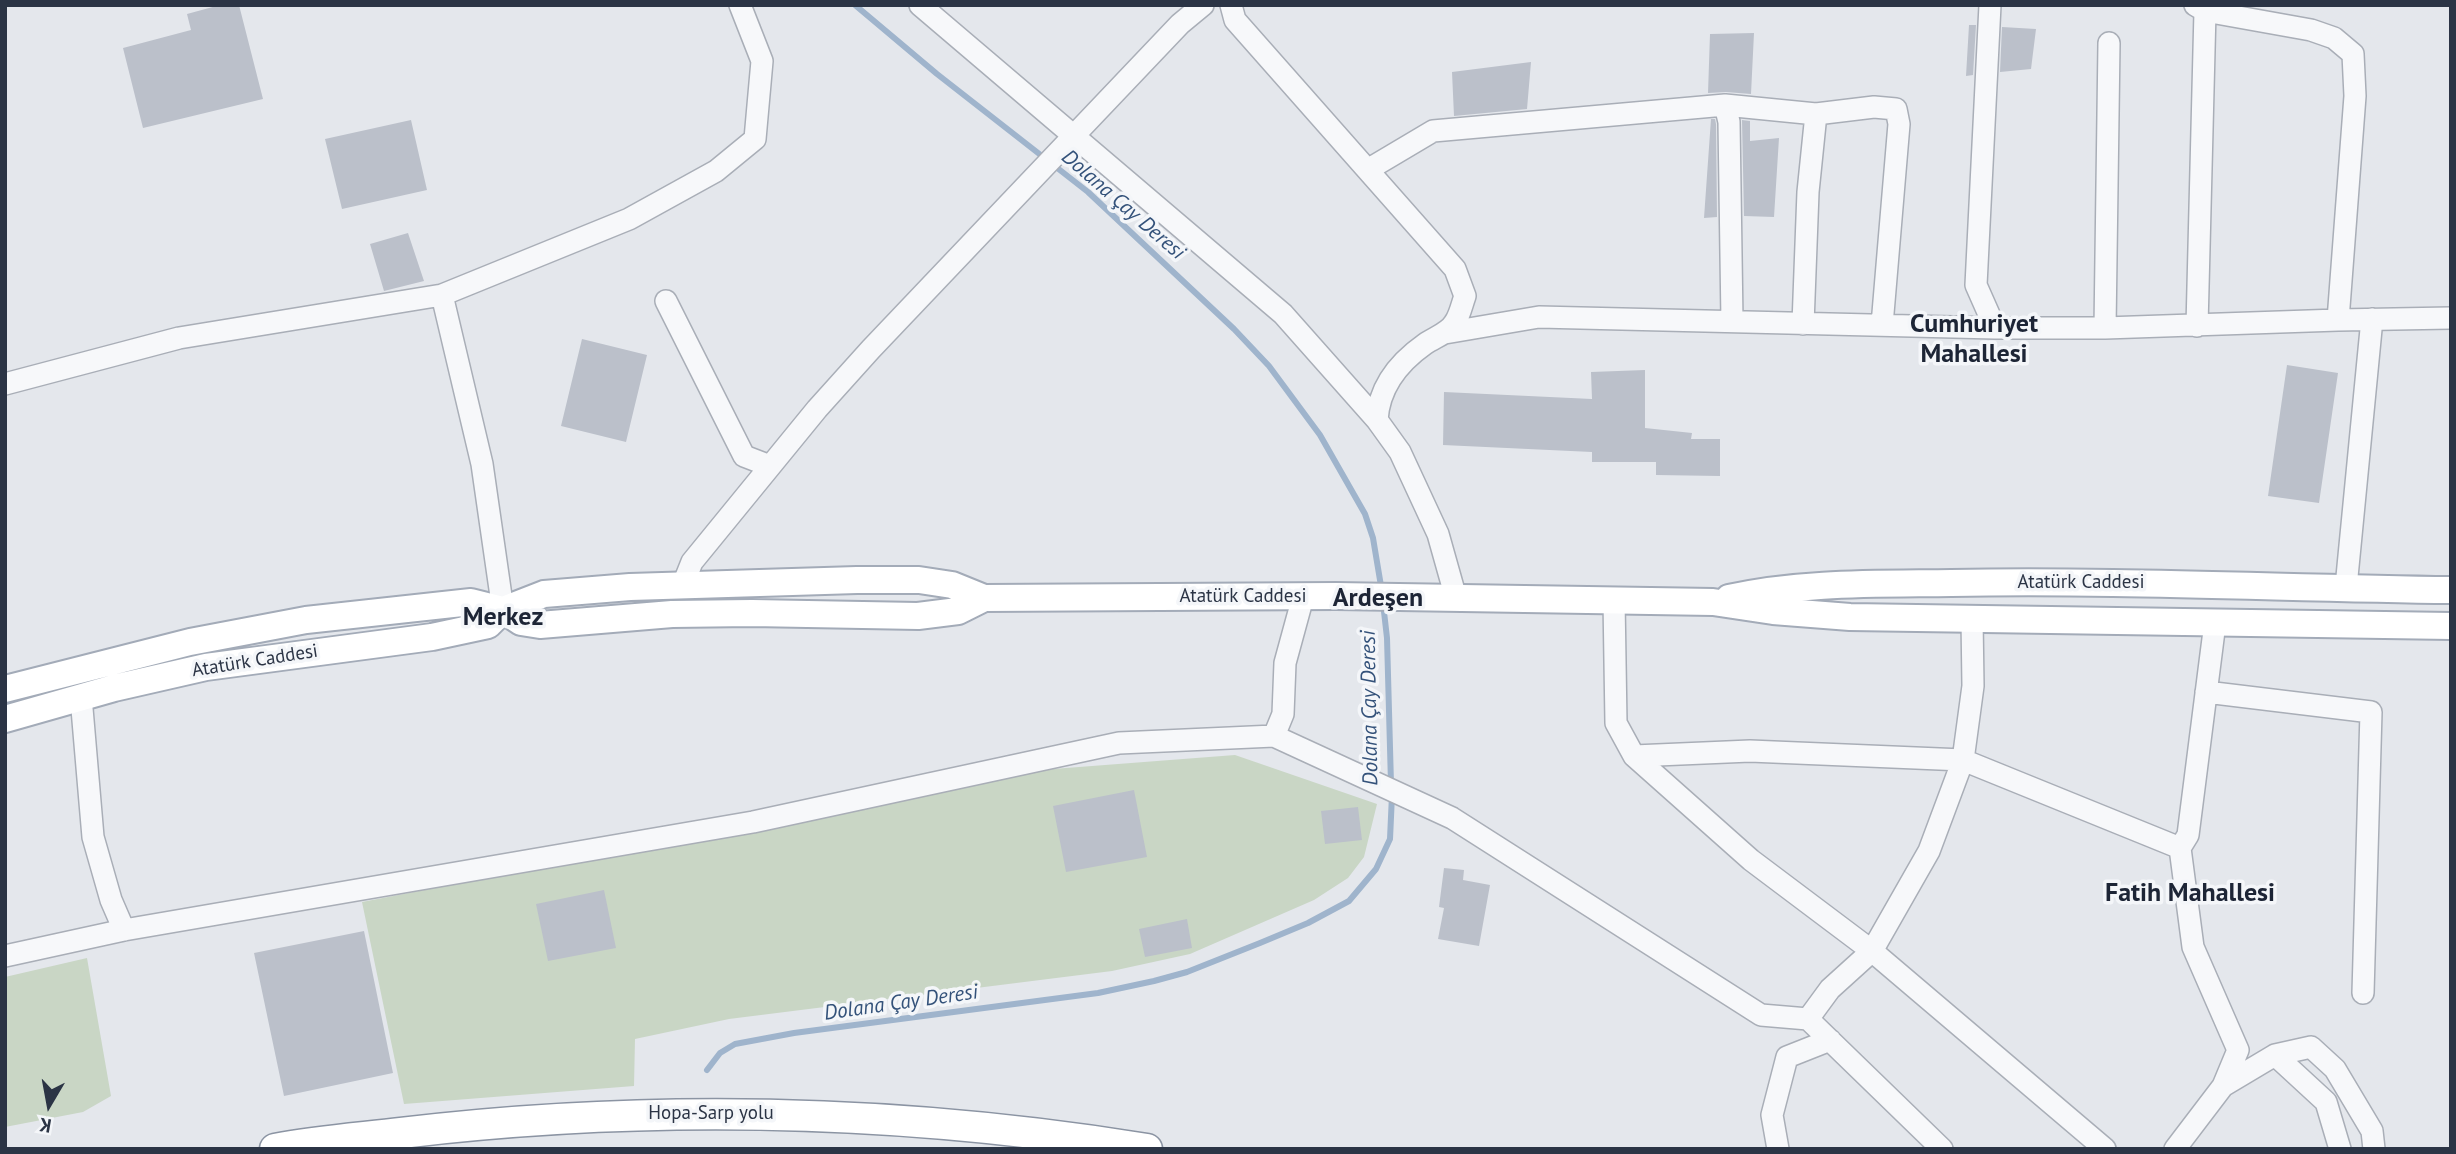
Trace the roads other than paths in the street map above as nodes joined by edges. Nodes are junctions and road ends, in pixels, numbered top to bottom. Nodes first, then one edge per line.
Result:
1 (740, 5) edge
2 (920, 5) edge
3 (1203, 5) edge
4 (1231, 5) edge
5 (1990, 5) edge
6 (2200, 8) edge
7 (2109, 43) dead end
8 (1725, 105) junction
9 (1816, 114) junction
10 (1069, 142) junction
11 (1368, 169) junction
12 (442, 295) junction
13 (666, 301) dead end
14 (2451, 318) edge
15 (2372, 319) junction
16 (2338, 320) junction
17 (1732, 321) junction
18 (1803, 324) junction
19 (1882, 326) junction
20 (2197, 326) junction
21 (1995, 328) junction
22 (2105, 328) junction
23 (1445, 332) junction
24 (5, 384) edge
25 (1377, 420) junction
26 (770, 466) junction
27 (697, 585) junction
28 (2346, 587) junction
29 (2451, 590) edge
30 (1303, 597) junction
31 (984, 598) junction
32 (1456, 598) junction
33 (1614, 600) junction
34 (1713, 602) junction
35 (503, 610) junction
36 (1972, 619) junction
37 (2215, 623) junction
38 (2451, 626) edge
39 (5, 689) edge
40 (2206, 692) junction
41 (81, 697) junction
42 (5, 719) edge
43 (1274, 736) junction
44 (1634, 756) junction
45 (1962, 760) junction
46 (2180, 848) junction
47 (124, 930) junction
48 (1872, 951) junction
49 (5, 956) edge
50 (2363, 993) dead end
51 (1808, 1019) junction
52 (1829, 1040) junction
53 (2275, 1055) junction
54 (2223, 1086) junction
55 (275, 1149) edge
56 (1147, 1149) edge
57 (1778, 1149) edge
58 (1942, 1149) edge
59 (2105, 1149) edge
60 (2175, 1149) edge
61 (2340, 1149) edge
62 (2374, 1149) edge

1 - 12 street
2 - 10 street
3 - 10 street
4 - 11 street
5 - 21 street
6 - 16 street
6 - 20 street
7 - 22 street
8 - 9 street
8 - 11 street
8 - 17 street
9 - 18 street
9 - 19 street
10 - 25 street
10 - 26 street
11 - 23 street
12 - 24 street
12 - 35 street
13 - 26 street
14 - 15 street
15 - 16 street
15 - 28 street
16 - 20 street
17 - 18 street
17 - 23 street
18 - 19 street
19 - 21 street
20 - 22 street
21 - 22 street
23 - 25 street
25 - 32 street
26 - 27 street
27 - 31 main road, Atatürk Caddesi
27 - 35 main road, Atatürk Caddesi
28 - 29 main road, Atatürk Caddesi
28 - 34 main road, Atatürk Caddesi
30 - 31 main road, Atatürk Caddesi
30 - 32 main road, Atatürk Caddesi
30 - 43 street
31 - 35 main road, Atatürk Caddesi
32 - 33 main road, Atatürk Caddesi
33 - 34 main road, Atatürk Caddesi
33 - 44 street
34 - 36 main road, Atatürk Caddesi
35 - 39 main road, Atatürk Caddesi
35 - 41 main road, Atatürk Caddesi
36 - 37 main road, Atatürk Caddesi
36 - 45 street
37 - 38 main road, Atatürk Caddesi
37 - 40 street
40 - 46 street
40 - 50 street
41 - 42 main road, Atatürk Caddesi
41 - 47 street
43 - 47 street
43 - 51 street
44 - 45 street
44 - 48 street
45 - 46 street
45 - 48 street
46 - 54 street
47 - 49 street
48 - 51 street
48 - 59 street
51 - 52 street
52 - 57 street
52 - 58 street
53 - 54 street
53 - 61 street
53 - 62 street
54 - 60 street
55 - 56 highway, Hopa-Sarp yolu

